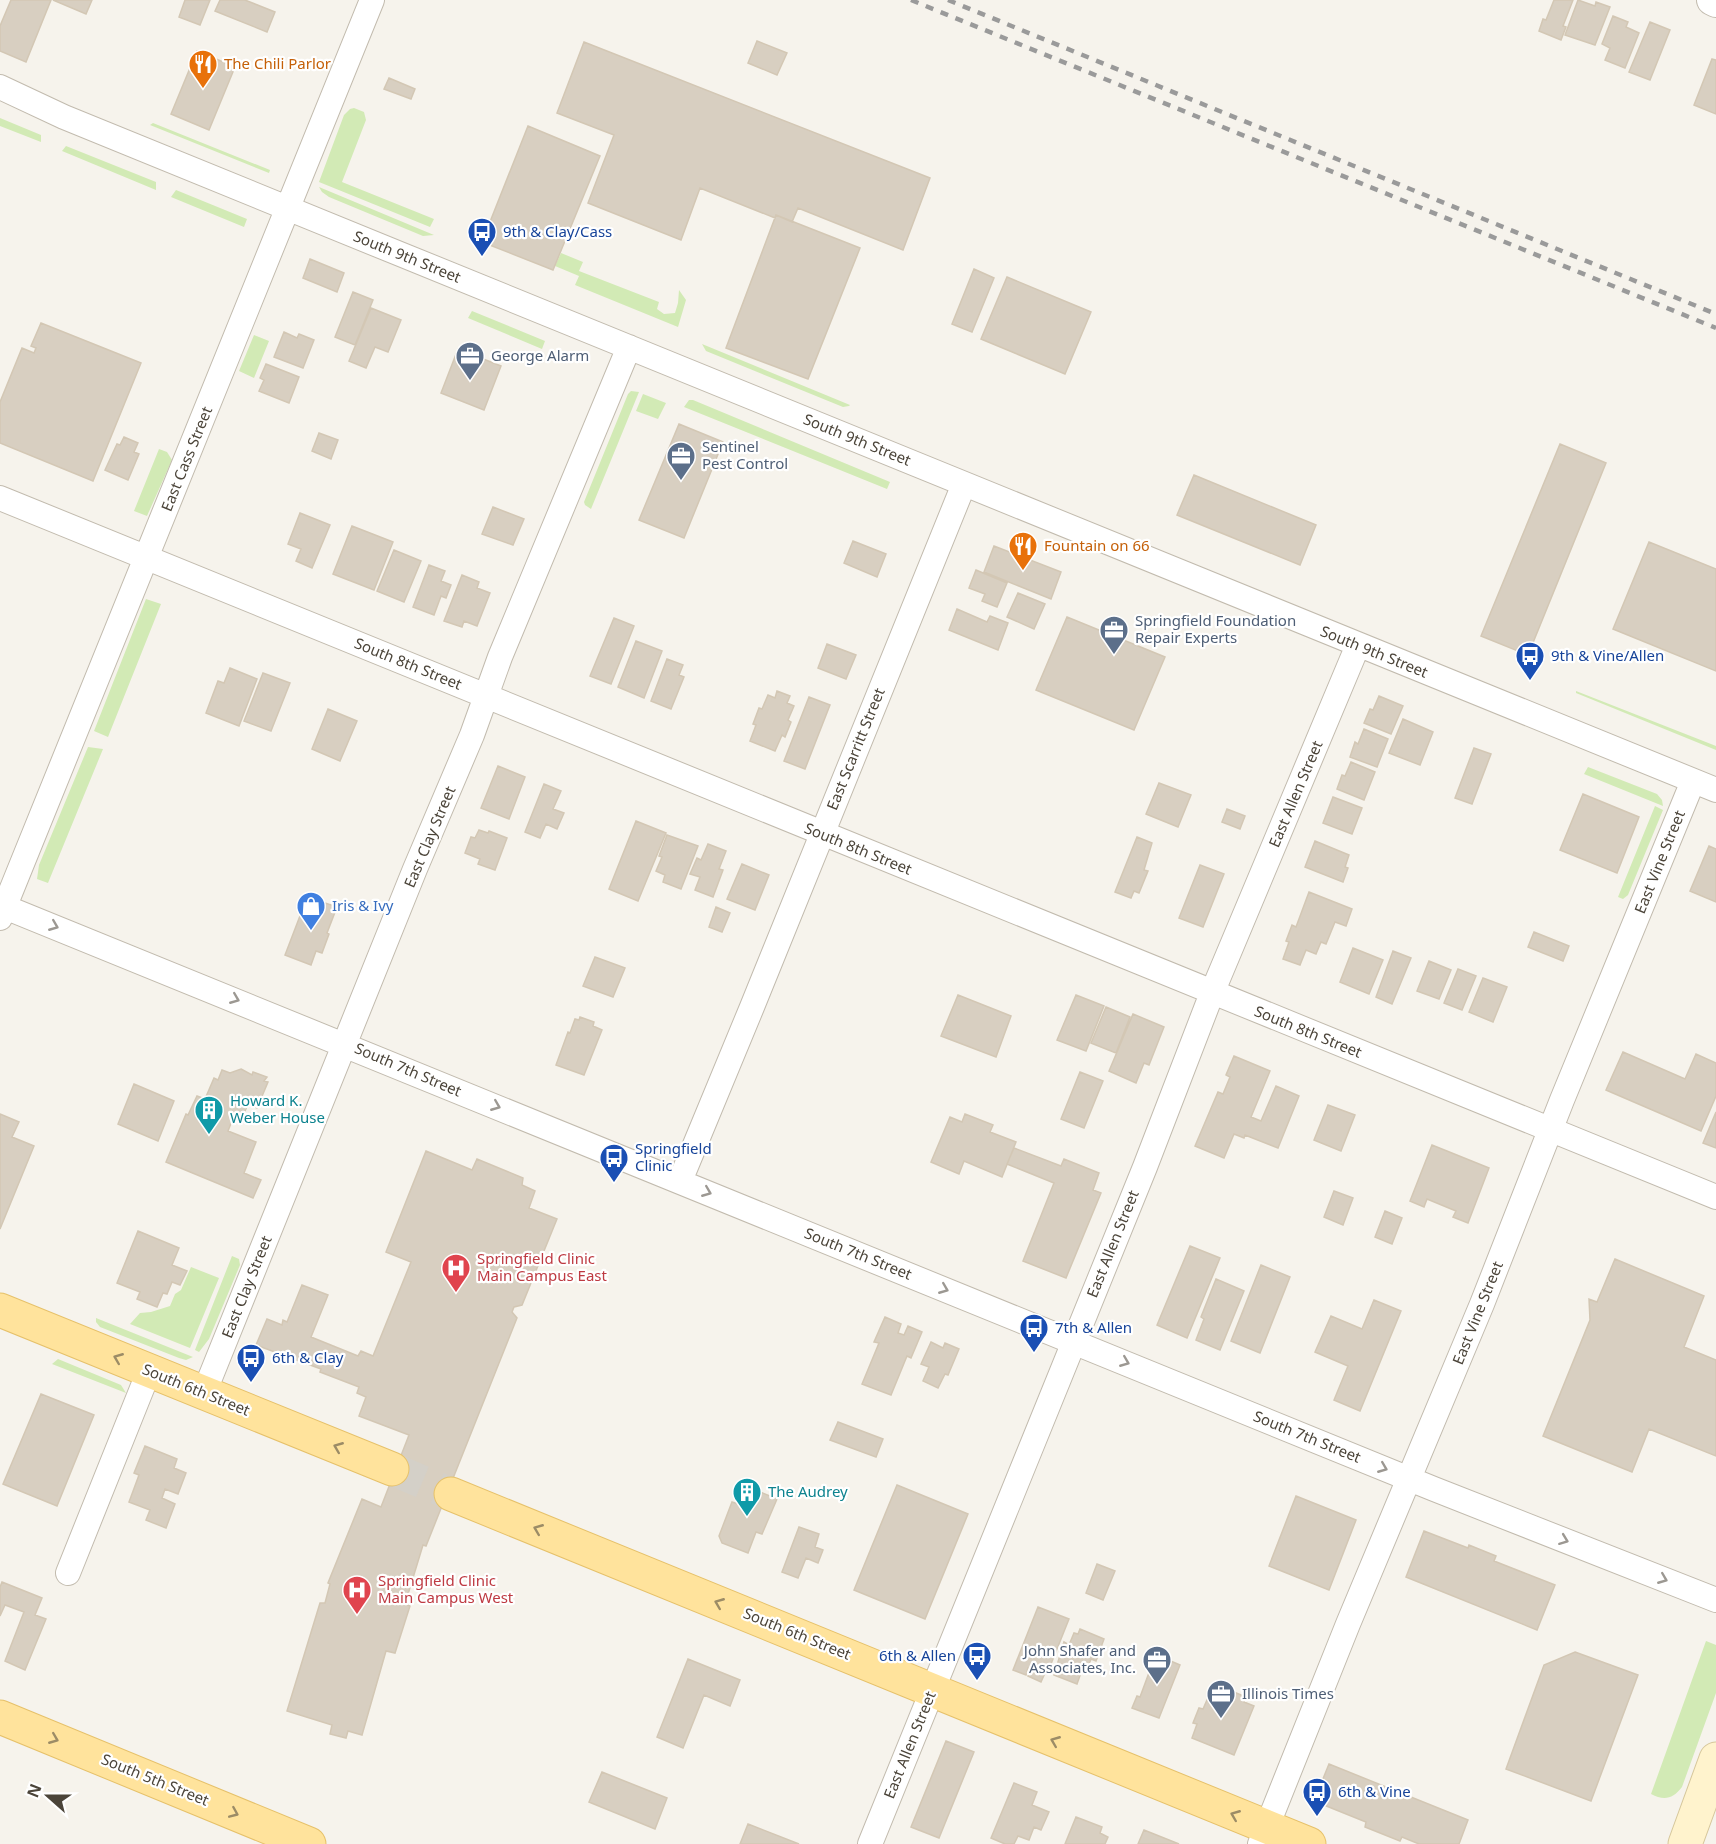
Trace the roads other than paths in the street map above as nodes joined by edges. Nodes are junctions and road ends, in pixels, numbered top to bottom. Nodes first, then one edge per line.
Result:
1 (372, 0) edge
2 (1712, 0) edge
3 (1716, 2) edge
4 (0, 87) edge
5 (289, 208) junction
6 (629, 347) junction
7 (964, 484) junction
8 (0, 498) edge
9 (147, 557) junction
10 (1358, 645) junction
11 (487, 696) junction
12 (1693, 781) junction
13 (1716, 790) edge
14 (822, 834) junction
15 (2, 910) edge
16 (1212, 993) junction
17 (345, 1044) junction
18 (1550, 1130) junction
19 (680, 1181) junction
20 (1716, 1197) edge
21 (0, 1310) edge
22 (1074, 1341) junction
23 (149, 1371) junction
24 (204, 1393) junction
25 (392, 1469) tunnel mouth
26 (1409, 1479) junction
27 (450, 1494) tunnel mouth
28 (68, 1573) dead end
29 (1716, 1600) edge
30 (933, 1690) junction
31 (0, 1717) edge
32 (1716, 1760) edge
33 (1263, 1836) edge
34 (309, 1844) edge
35 (870, 1844) edge
36 (1309, 1844) edge
37 (1685, 1844) edge

1 - 5 street, East Cass Street
2 - 3 street
4 - 5 street, South 9th Street
5 - 6 street, South 9th Street
5 - 9 street, East Cass Street
6 - 7 street, South 9th Street
6 - 11 street, East Clay Street
7 - 10 street, South 9th Street
7 - 14 street, East Scarritt Street
8 - 9 street, South 8th Street
9 - 11 street, South 8th Street
9 - 15 street, East Cass Street
10 - 12 street, South 9th Street
10 - 16 street, East Allen Street
11 - 14 street, South 8th Street
11 - 17 street, East Clay Street
12 - 13 street, South 9th Street
12 - 18 street, East Vine Street
14 - 16 street, South 8th Street
14 - 19 street, East Scarritt Street
15 -> 17 street, South 7th Street
16 - 18 street, South 8th Street
16 - 22 street, East Allen Street
17 -> 19 street, South 7th Street
17 - 24 street, East Clay Street
18 - 20 street, South 8th Street
18 - 26 street, East Vine Street
19 -> 22 street, South 7th Street
23 -> 21 main road, South 6th Street
22 -> 26 street, South 7th Street
22 - 30 street, East Allen Street
23 - 24 main road, South 6th Street
23 - 28 street
25 -> 24 main road, South 6th Street
26 -> 29 street, South 7th Street
26 - 33 street, East Vine Street
30 -> 27 main road, South 6th Street
33 -> 30 main road, South 6th Street
30 - 35 street, East Allen Street
31 -> 34 main road, South 5th Street
32 - 37 main road
33 - 36 main road, South 6th Street

